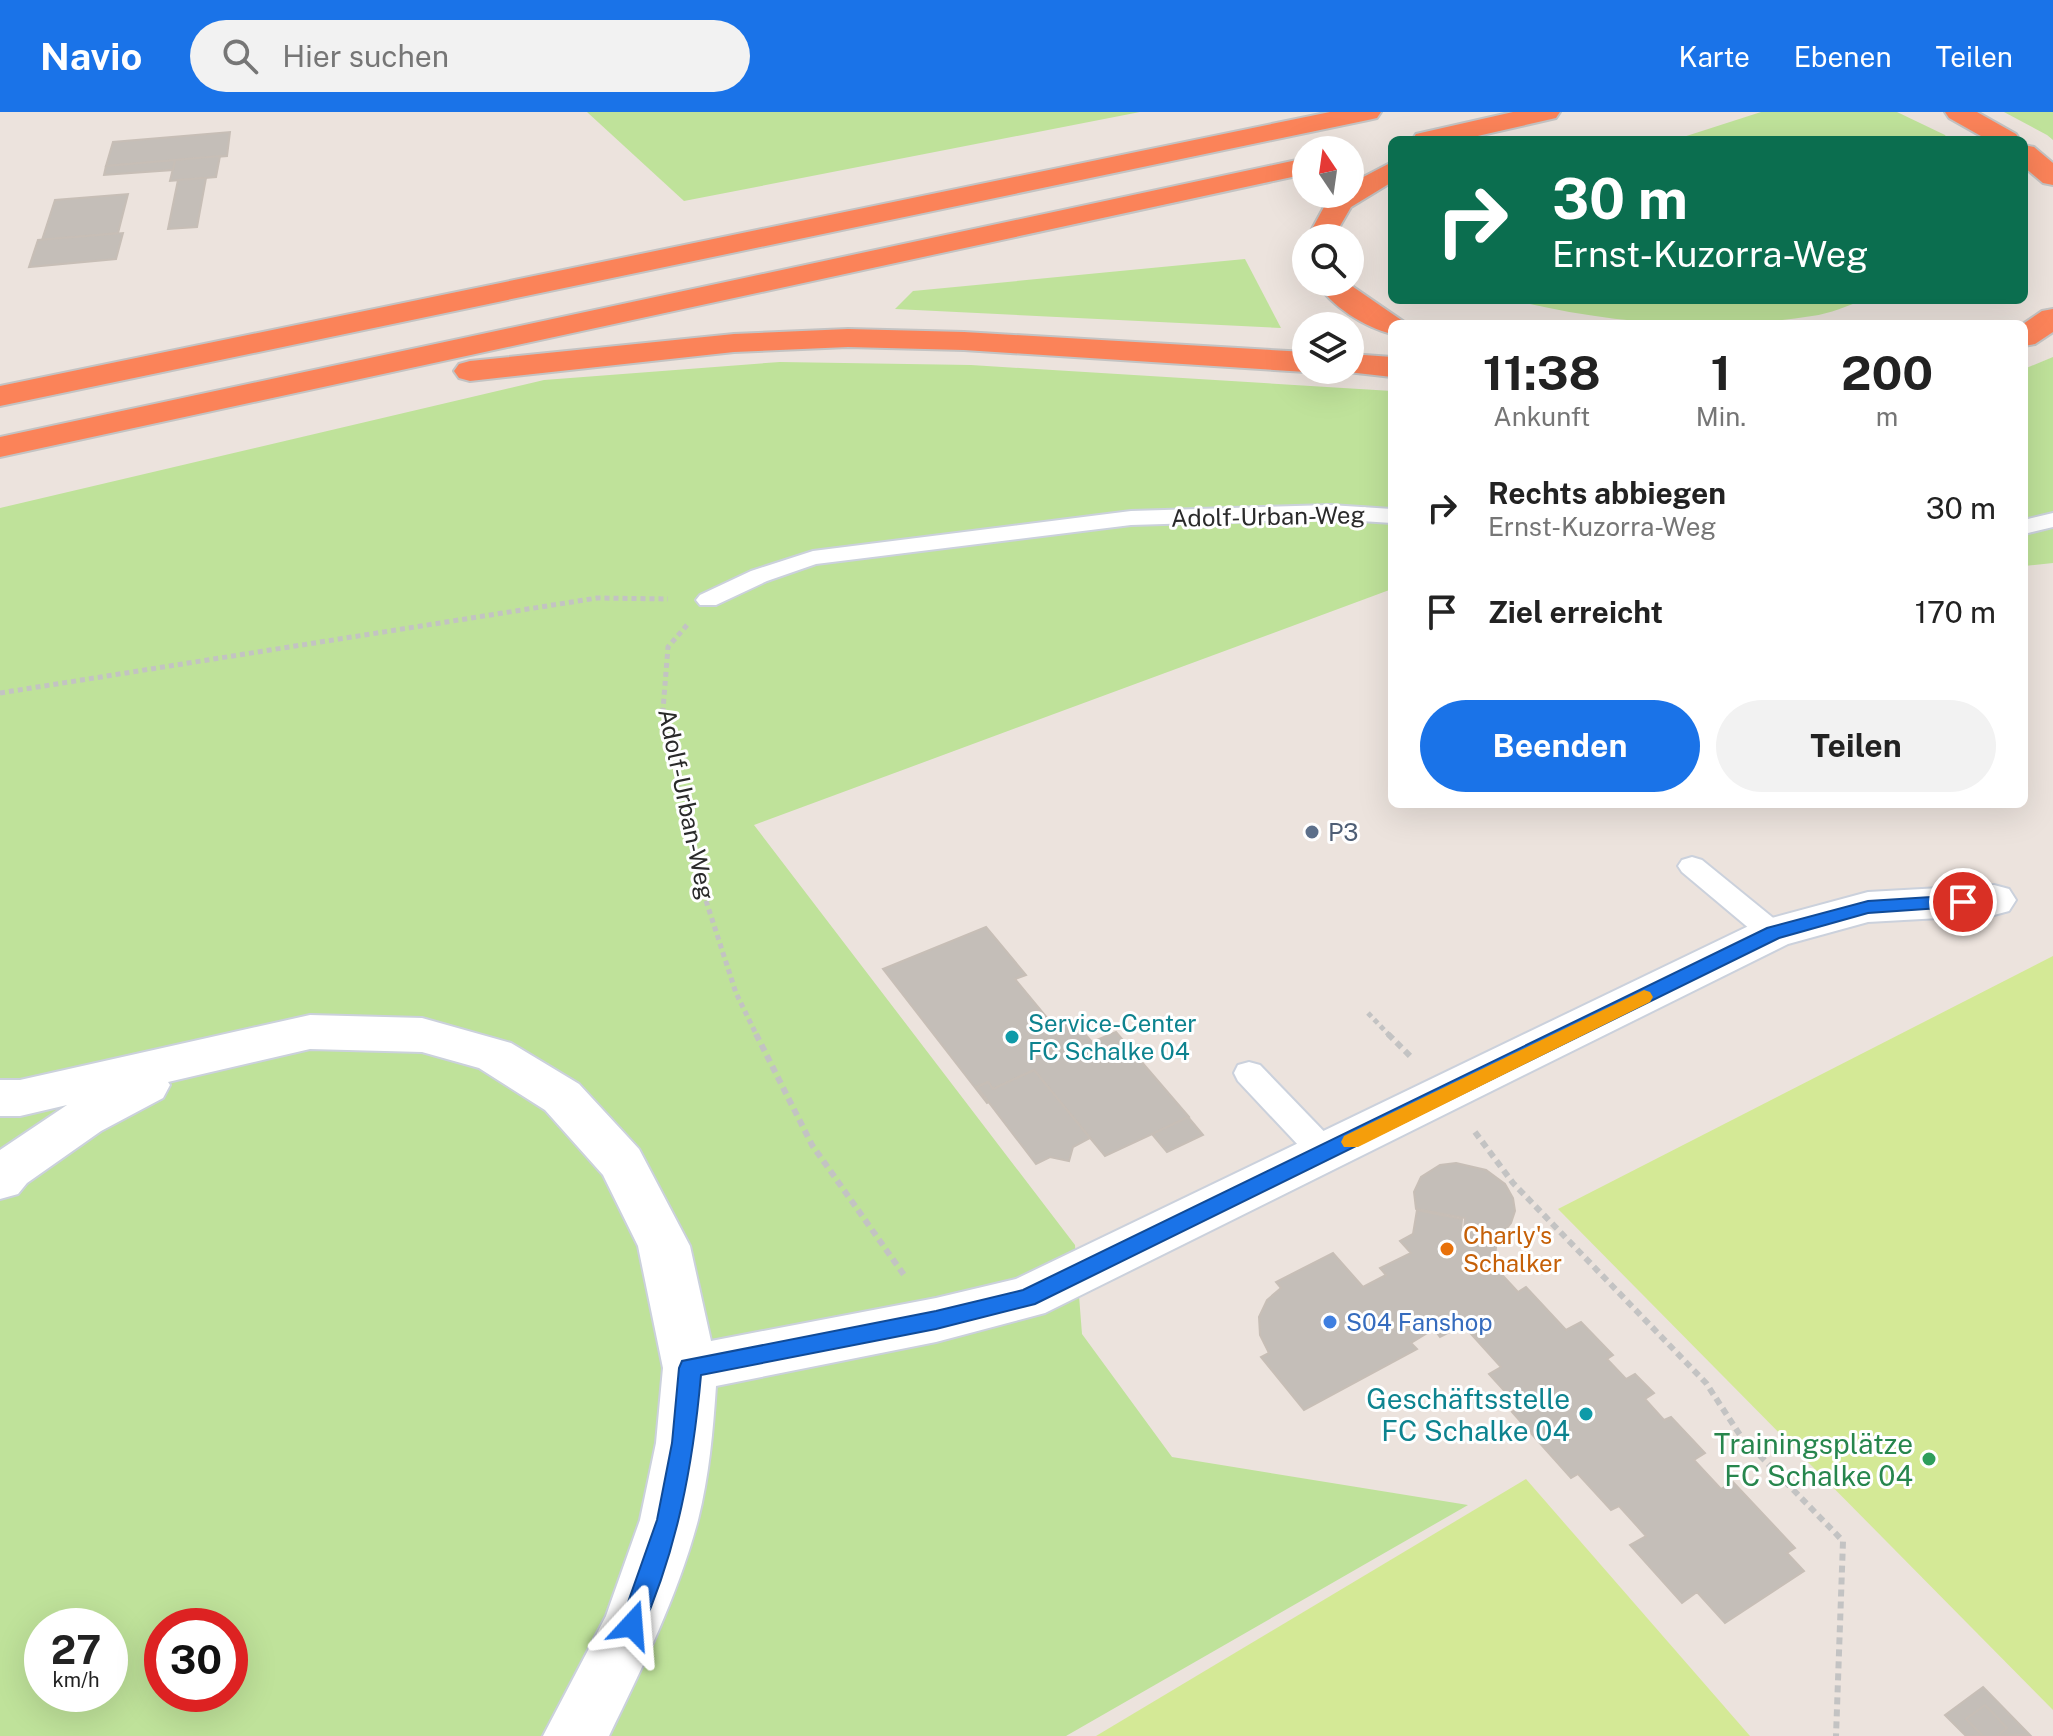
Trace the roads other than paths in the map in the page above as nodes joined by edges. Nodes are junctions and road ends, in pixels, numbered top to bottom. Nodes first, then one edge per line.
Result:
1 (1547, 112) edge
2 (1958, 112) edge
3 (1360, 113) edge
4 (1490, 126) junction
5 (1444, 136) edge
6 (1468, 136) edge
7 (2000, 136) edge
8 (1387, 156) edge
9 (2028, 156) edge
10 (1292, 169) edge
11 (2053, 177) edge
12 (1327, 224) edge
13 (1343, 296) edge
14 (2053, 318) edge
15 (1388, 323) edge
16 (2028, 335) edge
17 (1292, 361) edge
18 (1364, 365) edge
19 (1388, 367) edge
20 (0, 396) edge
21 (221, 399) junction
22 (0, 447) edge
23 (1388, 516) edge
24 (2053, 520) edge
25 (2028, 526) edge
26 (708, 600) road end
27 (1692, 866) dead end
28 (1994, 900) dead end
29 (1773, 933) junction
30 (197, 1057) junction
31 (1249, 1073) dead end
32 (0, 1098) edge
33 (1326, 1154) junction
34 (0, 1180) edge
35 (690, 1368) junction
36 (582, 1733) edge

1 - 4 highway
2 - 7 highway
3 - 20 highway
4 - 5 highway
4 - 6 highway
8 - 12 highway
9 - 11 highway
10 - 21 highway
13 - 15 highway
14 - 16 highway
17 - 21 highway
18 - 19 highway
21 - 22 highway
23 - 26 lane, Adolf-Urban-Weg
24 - 25 lane
27 - 29 lane
28 - 29 street
29 - 33 street
30 - 32 street
30 - 34 street
30 - 35 street
31 - 33 lane
33 - 35 street
35 - 36 street

